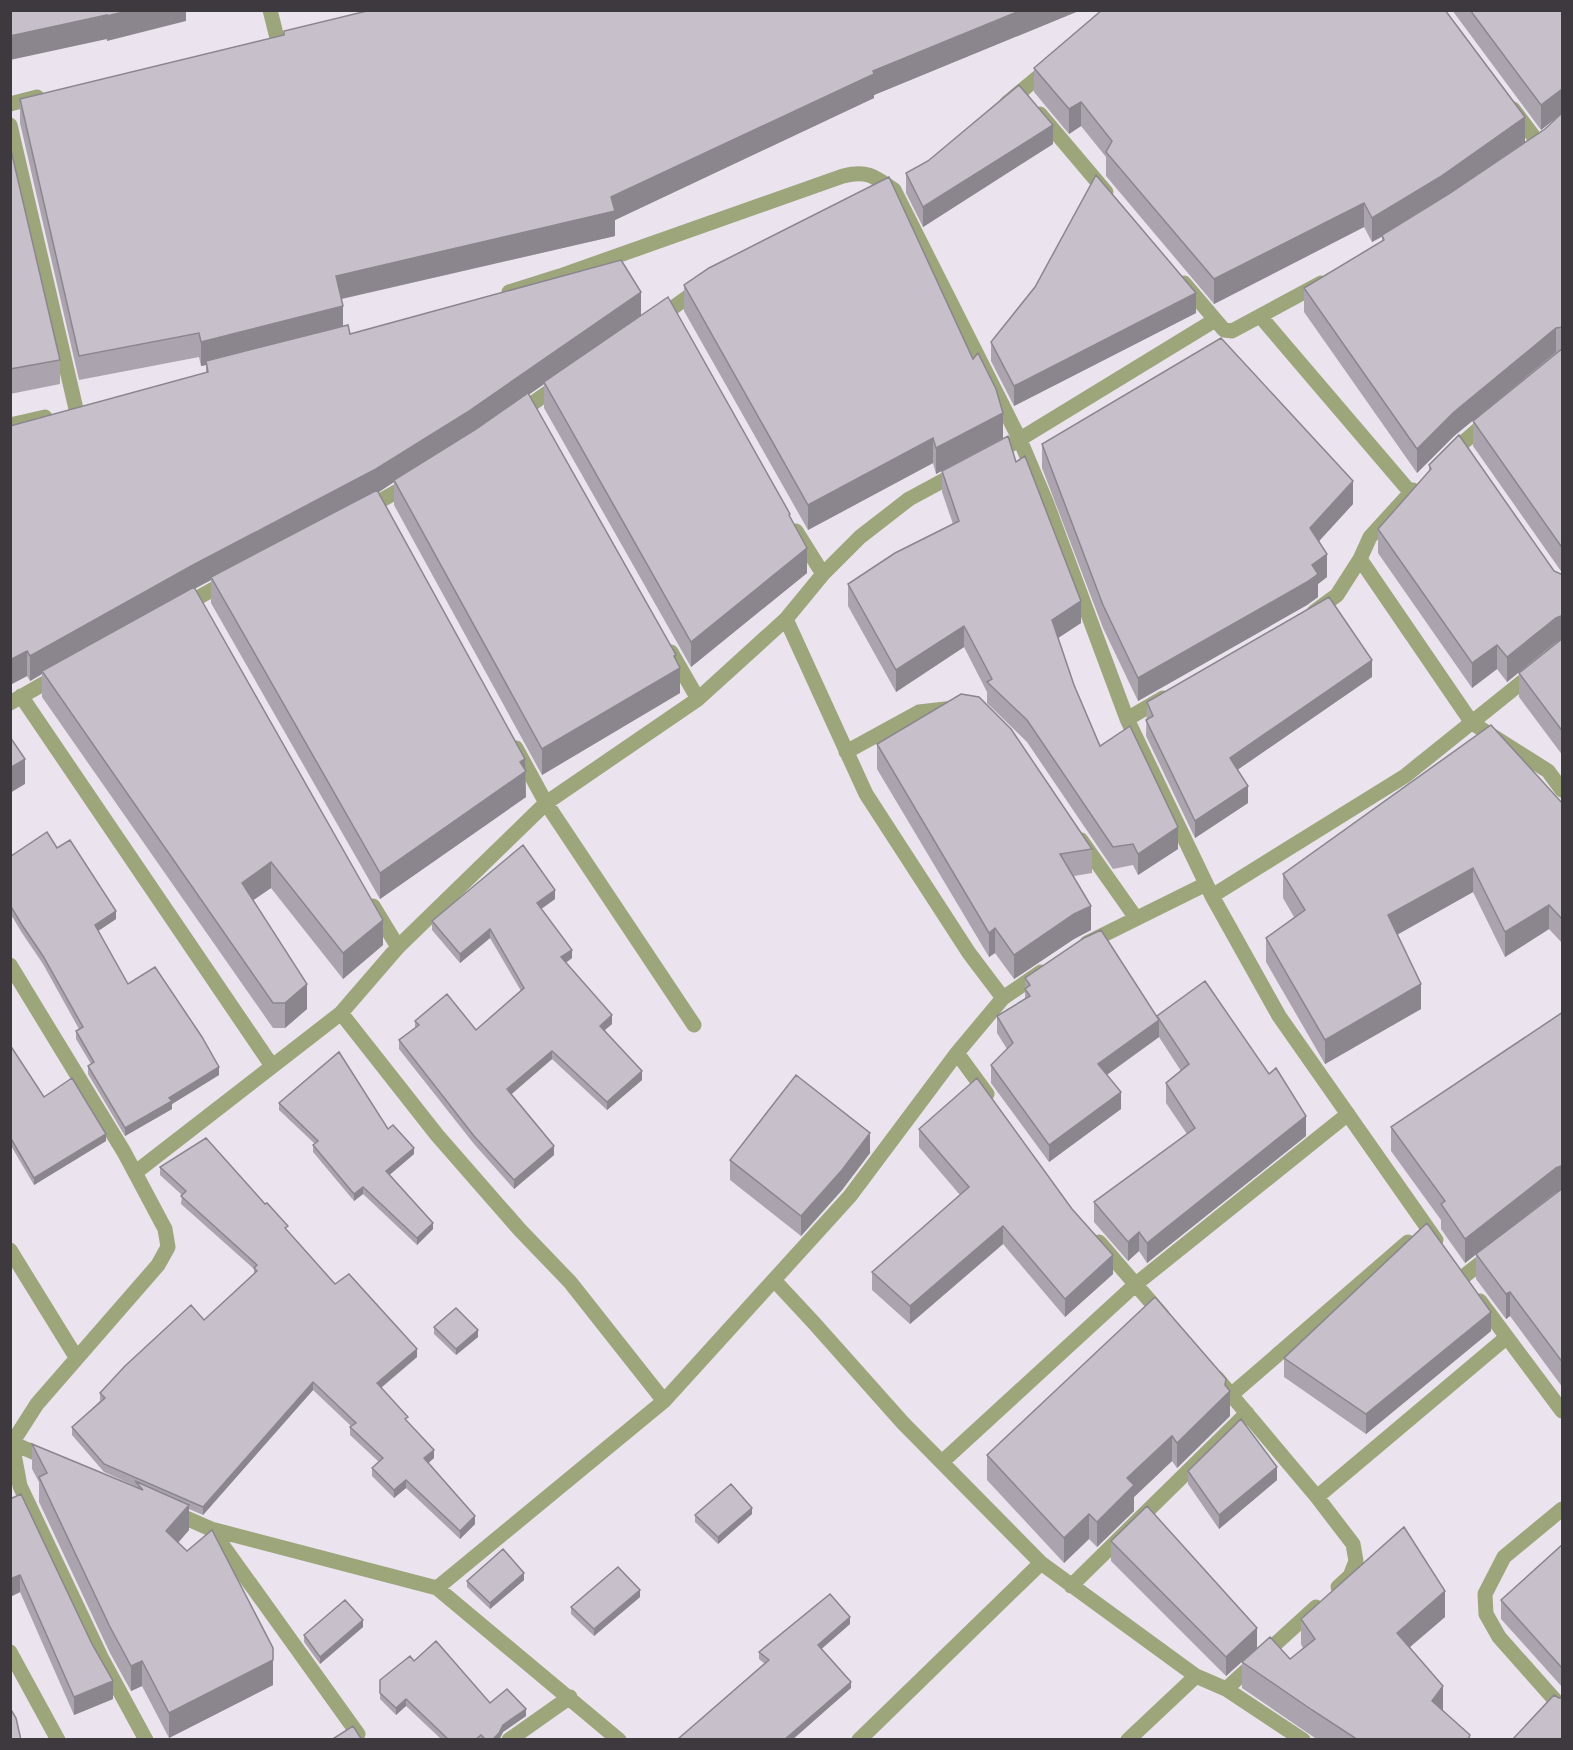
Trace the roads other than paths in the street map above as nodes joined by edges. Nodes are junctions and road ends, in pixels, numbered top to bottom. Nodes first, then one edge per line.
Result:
1 (270, 10) edge
2 (277, 38) edge
3 (1056, 62) edge
4 (1021, 92) junction
5 (57, 93) edge
6 (1506, 100) edge
7 (10, 104) edge
8 (996, 112) edge
9 (10, 125) edge
10 (1539, 145) edge
11 (898, 187) junction
12 (876, 198) edge
13 (1118, 206) edge
14 (1178, 276) edge
15 (1331, 277) edge
16 (716, 278) edge
17 (492, 296) edge
18 (1260, 316) junction
19 (1215, 320) junction
20 (643, 328) edge
21 (575, 375) edge
22 (1500, 411) edge
23 (506, 423) edge
24 (10, 425) edge
25 (1020, 440) junction
26 (999, 450) edge
27 (969, 466) edge
28 (421, 477) edge
29 (1411, 493) junction
30 (349, 518) edge
31 (789, 518) edge
32 (1360, 559) junction
33 (245, 572) edge
34 (823, 574) junction
35 (166, 616) edge
36 (1302, 619) edge
37 (786, 620) junction
38 (663, 638) edge
39 (1563, 650) edge
40 (73, 667) edge
41 (1178, 689) edge
42 (16, 699) edge
43 (698, 699) junction
44 (966, 709) edge
45 (1127, 719) junction
46 (1472, 723) junction
47 (506, 730) edge
48 (846, 752) junction
49 (1563, 790) edge
50 (546, 803) junction
51 (1070, 823) edge
52 (1209, 890) junction
53 (368, 898) edge
54 (1136, 918) junction
55 (398, 947) junction
56 (1069, 953) edge
57 (10, 965) edge
58 (1050, 966) edge
59 (1004, 998) junction
60 (341, 1013) junction
61 (694, 1025) dead end
62 (957, 1053) junction
63 (272, 1066) junction
64 (998, 1109) edge
65 (1348, 1114) junction
66 (136, 1172) junction
67 (1426, 1226) junction
68 (1088, 1230) edge
69 (1507, 1242) edge
70 (10, 1250) edge
71 (1444, 1251) edge
72 (774, 1280) junction
73 (1136, 1284) junction
74 (1172, 1326) edge
75 (1507, 1337) junction
76 (76, 1357) junction
77 (1209, 1369) edge
78 (1231, 1395) junction
79 (664, 1401) junction
80 (1563, 1412) edge
81 (1247, 1413) junction
82 (11, 1443) edge
83 (942, 1462) junction
84 (61, 1464) edge
85 (15, 1488) edge
86 (1317, 1497) junction
87 (157, 1506) edge
88 (1563, 1509) edge
89 (211, 1529) junction
90 (1041, 1563) junction
91 (1071, 1586) junction
92 (437, 1588) junction
93 (10, 1652) edge
94 (1196, 1676) junction
95 (1226, 1689) junction
96 (570, 1697) junction
97 (1563, 1708) edge
98 (357, 1738) edge
99 (58, 1740) edge
100 (146, 1740) edge
101 (509, 1740) edge
102 (620, 1740) edge
103 (860, 1740) edge
104 (1128, 1740) edge
105 (1303, 1740) edge

1 - 2 street
3 - 4 street
4 - 8 street
4 - 13 street
5 - 7 street
6 - 10 street
9 - 24 street
11 - 12 street
11 - 17 street
11 - 25 street
14 - 19 street
15 - 18 street
16 - 20 street
18 - 19 street
18 - 29 street
19 - 25 street
21 - 23 street
22 - 29 street
25 - 26 street
25 - 45 street
27 - 34 street
28 - 30 street
29 - 32 street
31 - 34 street
32 - 36 street
32 - 46 street
33 - 35 street
34 - 37 street
37 - 43 street
37 - 48 street
38 - 43 street
39 - 46 street
40 - 42 street
41 - 45 street
42 - 63 street
43 - 50 street
44 - 48 street
45 - 52 street
46 - 49 street
46 - 52 street
47 - 50 street
48 - 59 street
50 - 55 street
50 - 61 street
51 - 54 street
52 - 54 street
52 - 65 street
53 - 55 street
54 - 56 street
55 - 60 street
57 - 66 street
58 - 59 street
59 - 62 street
60 - 63 street
60 - 79 street
62 - 64 street
62 - 72 street
63 - 66 street
65 - 67 street
65 - 73 street
66 - 76 street
67 - 71 street
67 - 78 street
68 - 73 street
69 - 75 street
70 - 76 street
72 - 79 street
72 - 83 street
73 - 74 street
73 - 83 street
75 - 80 street
75 - 86 street
76 - 82 street
77 - 78 street
78 - 81 street
79 - 92 street
81 - 86 street
81 - 91 street
82 - 84 street
82 - 85 street
83 - 90 street
85 - 100 street
86 - 95 street
87 - 89 street
88 - 97 street
89 - 92 street
89 - 98 street
90 - 91 street
90 - 103 street
91 - 94 street
92 - 96 street
93 - 99 street
94 - 95 street
94 - 104 street
95 - 105 street
96 - 101 street
96 - 102 street

